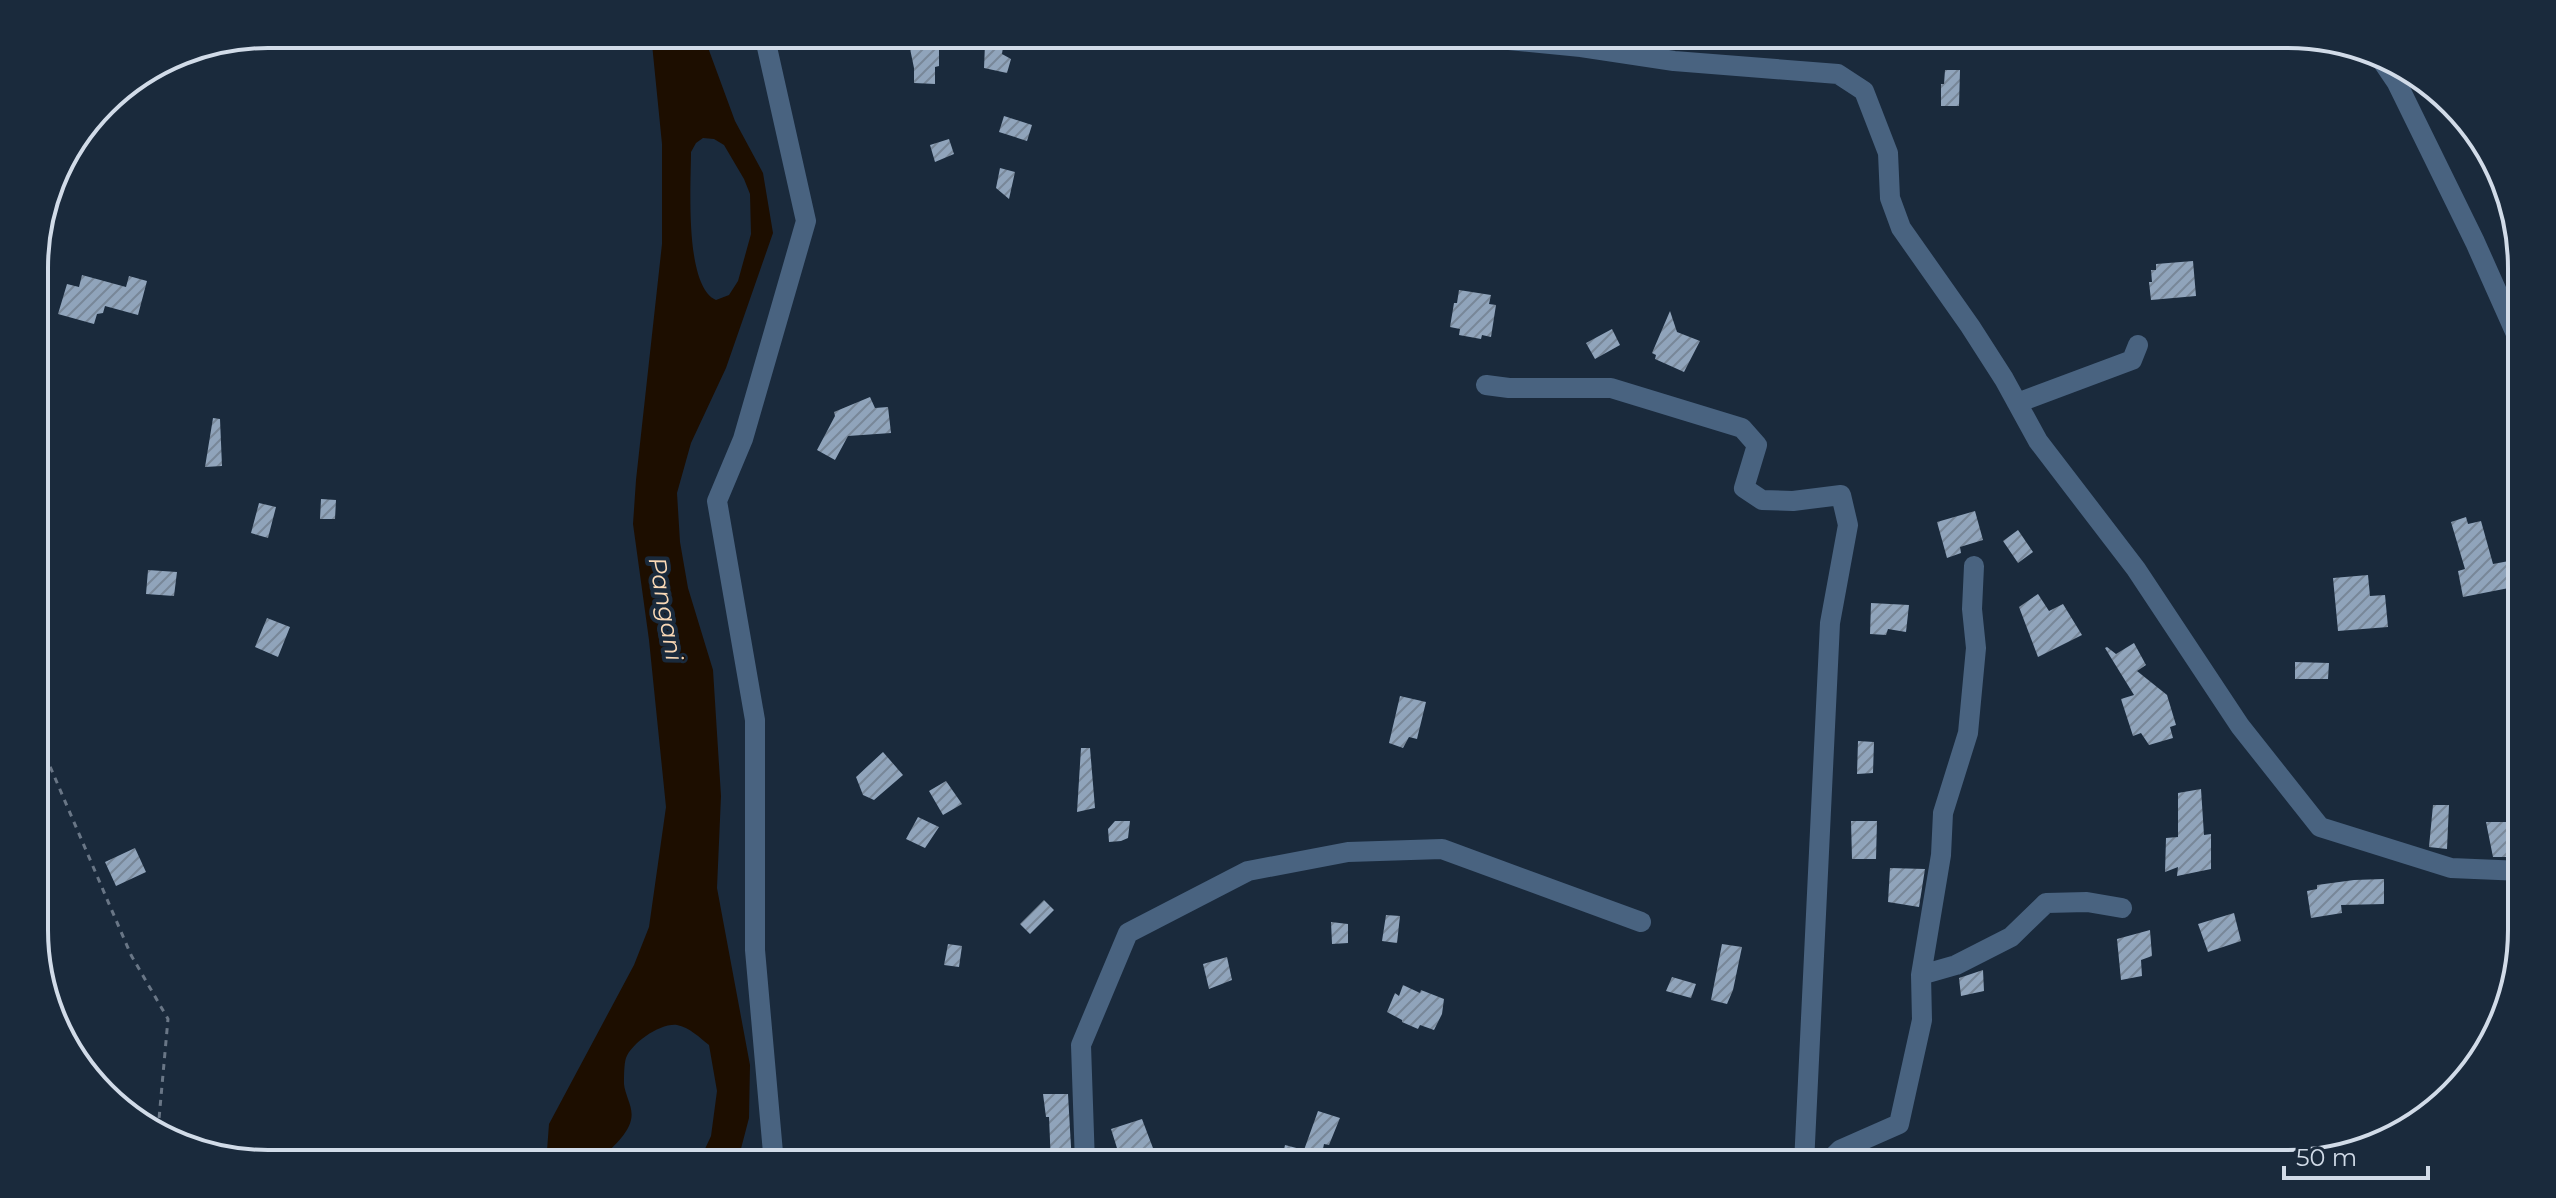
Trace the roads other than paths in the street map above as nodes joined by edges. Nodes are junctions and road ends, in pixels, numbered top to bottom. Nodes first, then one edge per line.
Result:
1 (767, 48) edge
2 (1588, 48) edge
3 (2391, 75) edge
4 (2508, 316) edge
5 (2138, 345) dead end
6 (1486, 385) dead end
7 (2017, 403) junction
8 (1974, 566) dead end
9 (2508, 870) edge
10 (2122, 908) dead end
11 (1641, 922) dead end
12 (1921, 975) junction
13 (773, 1150) edge
14 (1085, 1150) edge
15 (1805, 1150) edge
16 (1840, 1150) edge

1 - 13 street
2 - 7 street
3 - 4 street
5 - 7 street
6 - 15 street
7 - 9 street
8 - 12 street
10 - 12 street
11 - 14 street
12 - 16 street

